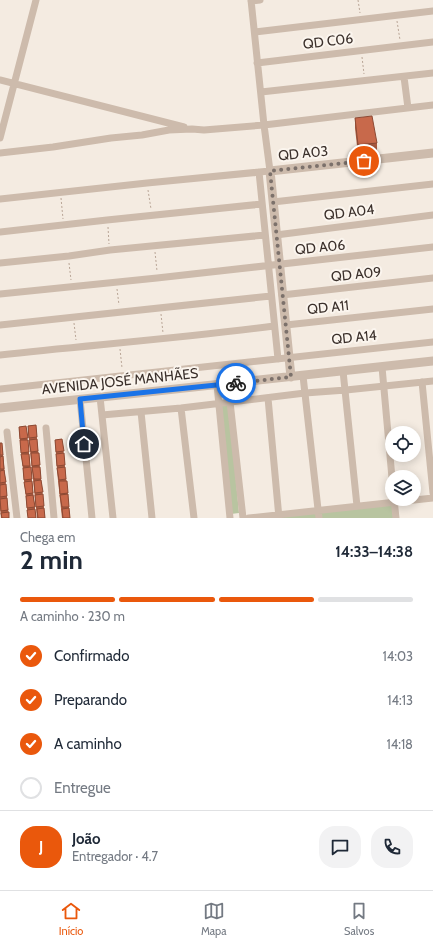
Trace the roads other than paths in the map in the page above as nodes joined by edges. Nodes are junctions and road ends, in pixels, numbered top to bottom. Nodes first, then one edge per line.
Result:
1 (36, 0) edge
2 (251, 0) edge
3 (260, 0) edge
4 (433, 11) edge
5 (254, 32) junction
6 (433, 42) edge
7 (257, 63) junction
8 (433, 73) edge
9 (404, 76) junction
10 (0, 80) edge
11 (15, 83) junction
12 (261, 92) junction
13 (433, 105) edge
14 (408, 108) junction
15 (264, 126) junction
16 (192, 129) junction
17 (0, 138) edge
18 (433, 152) edge
19 (0, 153) edge
20 (270, 171) junction
21 (259, 172) junction
22 (433, 184) edge
23 (0, 199) edge
24 (273, 202) junction
25 (262, 204) junction
26 (429, 216) edge
27 (0, 232) edge
28 (265, 235) junction
29 (276, 235) junction
30 (433, 247) edge
31 (0, 263) edge
32 (279, 264) junction
33 (268, 266) junction
34 (433, 278) edge
35 (0, 294) edge
36 (282, 295) junction
37 (271, 296) junction
38 (433, 309) edge
39 (0, 325) edge
40 (286, 325) junction
41 (274, 326) junction
42 (433, 342) edge
43 (0, 355) edge
44 (289, 358) junction
45 (278, 359) junction
46 (433, 362) edge
47 (382, 367) junction
48 (343, 371) junction
49 (303, 376) junction
50 (291, 377) junction
51 (433, 381) edge
52 (422, 382) junction
53 (228, 384) junction
54 (217, 385) junction
55 (383, 386) junction
56 (0, 389) edge
57 (346, 390) junction
58 (305, 393) junction
59 (100, 397) junction
60 (268, 398) junction
61 (80, 399) junction
62 (230, 402) junction
63 (219, 403) junction
64 (0, 408) edge
65 (181, 408) junction
66 (141, 412) junction
67 (102, 415) junction
68 (46, 428) dead end
69 (7, 432) dead end
70 (391, 470) edge
71 (433, 493) edge
72 (433, 498) edge
73 (421, 499) edge
74 (385, 502) edge
75 (357, 506) junction
76 (395, 506) edge
77 (318, 514) edge
78 (279, 516) edge
79 (17, 518) edge
80 (54, 518) edge
81 (92, 518) edge
82 (113, 518) edge
83 (152, 518) edge
84 (194, 518) edge
85 (230, 518) edge
86 (243, 518) edge
87 (249, 518) edge
88 (396, 518) edge

1 - 11 street
2 - 3 street
2 - 5 street
4 - 5 street
5 - 7 street
6 - 7 street, QD C06
7 - 12 street
8 - 9 street
9 - 12 street
9 - 14 street
10 - 11 street
11 - 16 street
11 - 17 street
12 - 15 street
13 - 14 street
14 - 15 street
15 - 16 street
15 - 20 street
16 - 19 street
18 - 20 street, QD A03
20 - 21 street
20 - 24 street
21 - 23 street
21 - 25 street
22 - 24 street
24 - 29 street
25 - 27 street
25 - 28 street
26 - 29 street, QD A04
28 - 31 street
28 - 33 street
29 - 32 street
30 - 32 street, QD A06
32 - 33 street, QD A06
32 - 36 street
33 - 35 street, QD A06
33 - 37 street
34 - 36 street, QD A09
36 - 40 street
37 - 39 street
37 - 41 street
38 - 40 street, QD A11
40 - 44 street
41 - 43 street
41 - 45 street
42 - 44 street, QD A14
44 - 45 street, QD A14
44 - 50 street
45 - 56 street, QD A14
46 - 47 street, AVENIDA JOSÉ MANHÃES
47 - 48 street, AVENIDA JOSÉ MANHÃES
47 - 55 street
48 - 49 street, AVENIDA JOSÉ MANHÃES
48 - 57 street
49 - 50 street, AVENIDA JOSÉ MANHÃES
49 - 58 street
50 - 53 street, AVENIDA JOSÉ MANHÃES
51 - 52 street
52 - 55 street
52 - 71 street
53 - 54 street, AVENIDA JOSÉ MANHÃES
53 - 62 street
54 - 59 street, AVENIDA JOSÉ MANHÃES
54 - 63 street
55 - 57 street
55 - 70 street
57 - 58 street
57 - 75 street
58 - 60 street
58 - 77 street
59 - 61 street, AVENIDA JOSÉ MANHÃES
59 - 67 street
60 - 62 street
60 - 78 street
61 - 64 street, AVENIDA JOSÉ MANHÃES
61 - 81 street
62 - 63 street
62 - 86 street
63 - 65 street
63 - 85 street
65 - 66 street
65 - 84 street
66 - 67 street
66 - 83 street
67 - 82 street
68 - 80 street
69 - 79 street
72 - 73 street
74 - 75 street
75 - 77 street
76 - 88 street
77 - 78 street
78 - 87 street

